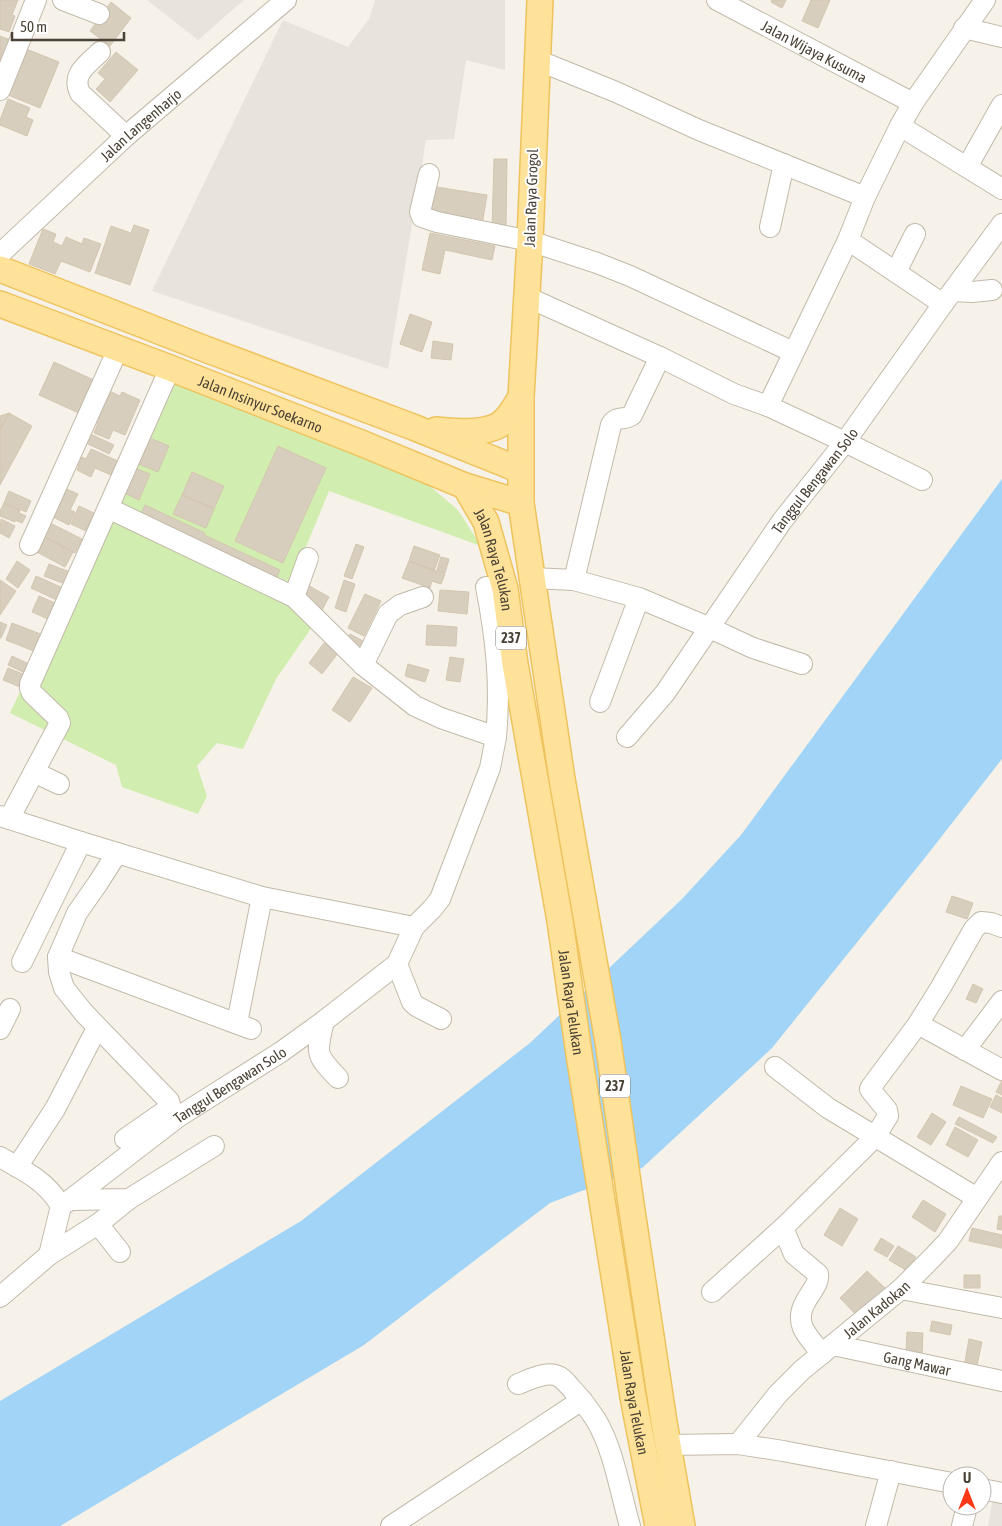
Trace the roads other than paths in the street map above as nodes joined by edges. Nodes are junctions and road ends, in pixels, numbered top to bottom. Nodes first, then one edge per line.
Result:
1 (36, 0) edge
2 (63, 0) edge
3 (286, 0) edge
4 (540, 0) edge
5 (717, 0) edge
6 (985, 0) edge
7 (99, 14) dead end
8 (964, 28) junction
9 (1002, 37) edge
10 (100, 52) dead end
11 (537, 60) junction
12 (0, 90) edge
13 (913, 103) junction
14 (1002, 105) edge
15 (900, 126) junction
16 (126, 136) junction
17 (784, 164) junction
18 (967, 167) junction
19 (429, 174) dead end
20 (1002, 189) edge
21 (866, 197) junction
22 (1002, 224) edge
23 (770, 227) dead end
24 (915, 234) dead end
25 (848, 240) junction
26 (530, 241) junction
27 (0, 254) edge
28 (0, 269) edge
29 (896, 272) junction
30 (992, 290) dead end
31 (526, 297) junction
32 (948, 298) junction
33 (0, 304) edge
34 (164, 334) junction
35 (200, 347) junction
36 (118, 349) junction
37 (793, 352) junction
38 (660, 357) junction
39 (173, 369) junction
40 (521, 397) junction
41 (768, 406) junction
42 (412, 427) junction
43 (846, 442) junction
44 (520, 470) junction
45 (922, 480) dead end
46 (465, 486) junction
47 (521, 503) junction
48 (108, 508) junction
49 (30, 545) dead end
50 (308, 558) dead end
51 (532, 578) junction
52 (574, 580) junction
53 (486, 587) dead end
54 (294, 597) junction
55 (422, 597) dead end
56 (639, 598) junction
57 (710, 628) junction
58 (802, 664) dead end
59 (363, 665) junction
60 (600, 702) dead end
61 (496, 737) junction
62 (627, 737) dead end
63 (34, 772) junction
64 (59, 784) dead end
65 (2, 817) edge
66 (81, 842) junction
67 (117, 853) junction
68 (262, 897) junction
69 (414, 927) junction
70 (1002, 927) edge
71 (58, 957) junction
72 (22, 962) dead end
73 (397, 964) junction
74 (1002, 1001) edge
75 (10, 1009) dead end
76 (441, 1019) dead end
77 (324, 1021) junction
78 (918, 1024) junction
79 (97, 1028) junction
80 (0, 1029) edge
81 (966, 1050) junction
82 (775, 1067) dead end
83 (1002, 1070) edge
84 (338, 1078) dead end
85 (875, 1137) junction
86 (125, 1139) dead end
87 (214, 1146) dead end
88 (9, 1162) edge
89 (1002, 1162) edge
90 (988, 1192) edge
91 (129, 1199) junction
92 (66, 1203) junction
93 (98, 1224) junction
94 (783, 1228) junction
95 (120, 1252) dead end
96 (49, 1254) junction
97 (901, 1289) junction
98 (712, 1292) dead end
99 (0, 1298) edge
100 (1002, 1308) edge
101 (828, 1349) junction
102 (1002, 1381) edge
103 (518, 1384) dead end
104 (582, 1400) junction
105 (738, 1444) junction
106 (668, 1445) junction
107 (891, 1471) junction
108 (942, 1481) edge
109 (391, 1526) edge
110 (630, 1526) edge
111 (658, 1526) edge
112 (682, 1526) edge
113 (876, 1526) edge

1 - 12 street
2 - 7 street
3 - 16 street, Jalan Langenharjo
4 - 11 main road, Jalan Raya Grogol
5 - 13 street, Jalan Wijaya Kusuma
6 - 8 street
8 - 9 street
8 - 13 street
10 - 16 street
11 - 17 street
11 - 26 main road, Jalan Raya Grogol
13 - 15 street
14 - 18 street
15 - 18 street
15 - 21 street
16 - 27 street, Jalan Langenharjo
17 - 21 street
17 - 23 street
18 - 20 street
19 - 26 street
21 - 25 street
22 - 32 street, Tanggul Bengawan Solo
24 - 29 street
25 - 29 street
25 - 37 street
26 - 31 main road, Jalan Raya Grogol
26 - 37 street
28 - 34 main road, Jalan Insinyur Soekarno
29 - 32 street
30 - 32 street
31 - 38 street
31 - 40 main road, Jalan Raya Grogol
32 - 43 street, Tanggul Bengawan Solo
33 - 36 main road, Jalan Insinyur Soekarno
34 - 35 main road, Jalan Insinyur Soekarno
34 - 39 main road
35 - 39 main road
35 - 42 main road, Jalan Insinyur Soekarno
36 - 39 main road, Jalan Insinyur Soekarno
36 - 49 street
37 - 41 street
38 - 41 street
38 - 52 street
39 - 46 main road, Jalan Insinyur Soekarno
39 - 48 street
40 - 42 main road
40 - 44 main road, Jalan Raya Grogol
41 - 43 street
42 - 44 main road, Jalan Insinyur Soekarno
43 - 45 street
43 - 57 street, Tanggul Bengawan Solo
44 - 47 main road, Jalan Raya Telukan
46 - 47 main road, Jalan Insinyur Soekarno
46 - 111 main road, Jalan Raya Telukan / 237
47 - 51 main road, Jalan Raya Telukan / 237
48 - 54 street
48 - 63 street
50 - 54 street
51 - 52 street
51 - 106 main road, Jalan Raya Telukan / 237
52 - 56 street
53 - 61 street
54 - 59 street
55 - 59 street
56 - 57 street
56 - 60 street
57 - 58 street
57 - 62 street, Tanggul Bengawan Solo
59 - 61 street
61 - 69 street
63 - 64 street
63 - 65 street
65 - 66 street
66 - 67 street
66 - 72 street
67 - 68 street
67 - 71 street
68 - 69 street
68 - 71 street
69 - 73 street
70 - 78 street
71 - 79 street
73 - 76 street
73 - 77 street, Tanggul Bengawan Solo
74 - 81 street
75 - 80 street
77 - 84 street
77 - 92 street, Tanggul Bengawan Solo
78 - 81 street
78 - 85 street
79 - 86 street
79 - 88 street
81 - 83 street
82 - 85 street
85 - 90 street
85 - 94 street
87 - 91 street
88 - 92 street
89 - 90 street, Jalan Kadokan
90 - 97 street, Jalan Kadokan
91 - 92 street
91 - 93 street
92 - 96 street
93 - 95 street
93 - 96 street
94 - 98 street
94 - 101 street
96 - 99 street
97 - 100 street
97 - 101 street, Jalan Kadokan
101 - 102 street, Gang Mawar
101 - 105 street, Jalan Kadokan
103 - 104 street
104 - 109 street
104 - 110 street
105 - 106 street
105 - 107 street
106 - 112 main road, Jalan Raya Telukan / 237
107 - 108 street
107 - 113 street

